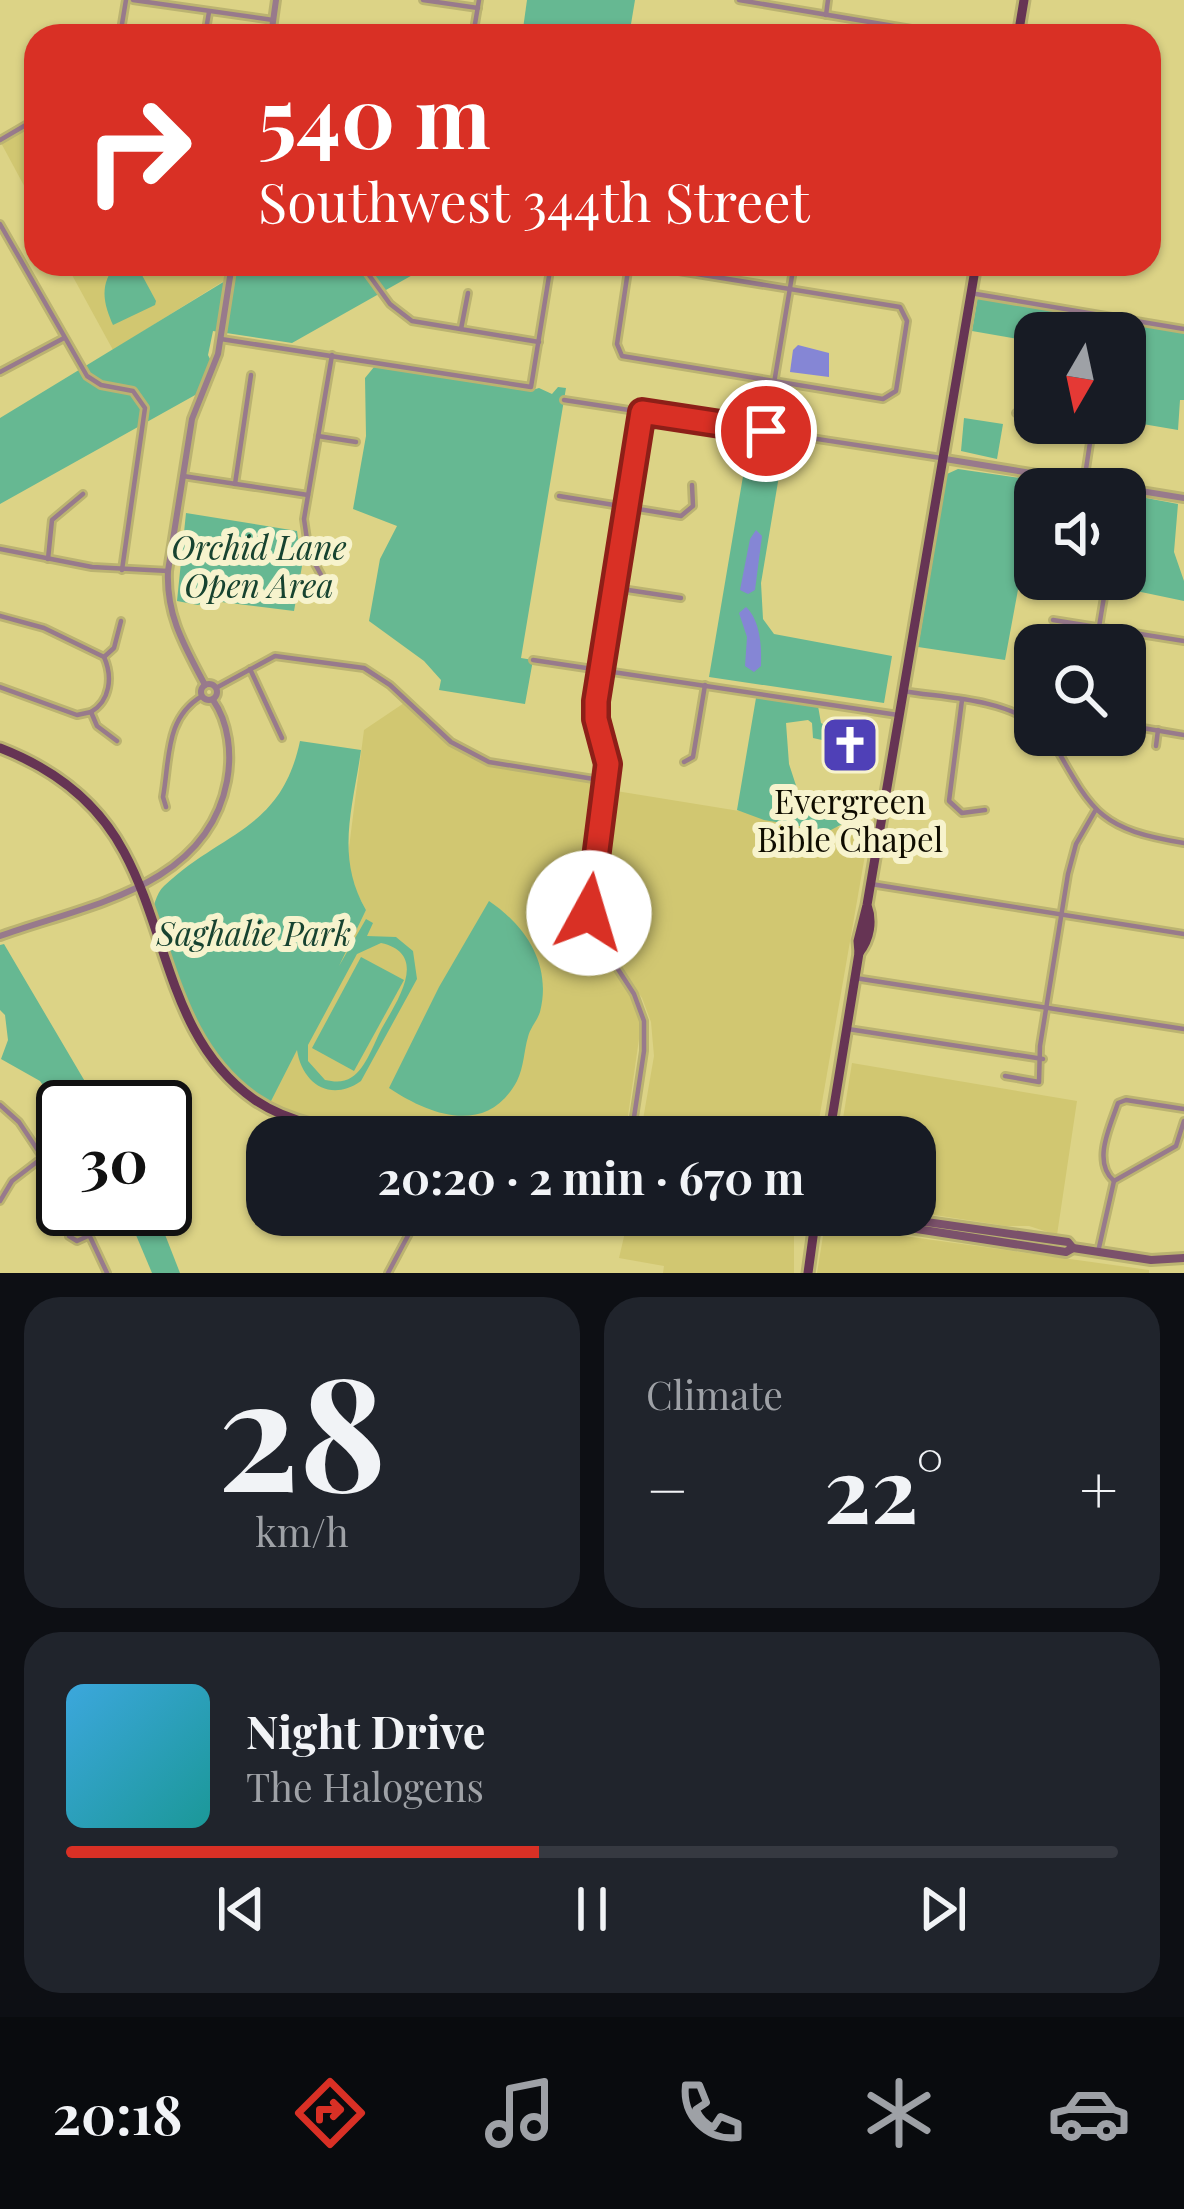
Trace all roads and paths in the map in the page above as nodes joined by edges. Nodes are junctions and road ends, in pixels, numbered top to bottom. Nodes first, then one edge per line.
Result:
1 (129, 0) edge
2 (276, 0) edge
3 (423, 0) edge
4 (739, 0) edge
5 (828, 0) edge
6 (751, 1) edge
7 (478, 4) edge
8 (209, 11) junction
9 (826, 15) junction
10 (273, 20) junction
11 (207, 24) edge
12 (272, 24) edge
13 (880, 24) edge
14 (0, 224) edge
15 (2, 234) edge
16 (24, 271) edge
17 (27, 276) edge
18 (230, 276) edge
19 (371, 276) edge
20 (549, 276) edge
21 (631, 276) edge
22 (708, 276) edge
23 (792, 276) edge
24 (974, 276) edge
25 (790, 289) junction
26 (468, 292) dead end
27 (970, 293) junction
28 (461, 329) junction
29 (1184, 329) edge
30 (64, 338) junction
31 (220, 339) junction
32 (539, 341) junction
33 (332, 355) junction
34 (0, 372) edge
35 (251, 375) dead end
36 (774, 381) junction
37 (564, 400) dead end
38 (642, 412) junction
39 (766, 431) junction
40 (318, 436) junction
41 (356, 442) dead end
42 (941, 458) junction
43 (1014, 470) edge
44 (183, 476) junction
45 (235, 484) junction
46 (692, 484) dead end
47 (1146, 492) edge
48 (83, 494) dead end
49 (308, 496) junction
50 (559, 496) dead end
51 (1184, 498) edge
52 (627, 507) junction
53 (0, 549) edge
54 (47, 559) junction
55 (122, 570) junction
56 (168, 571) junction
57 (325, 582) dead end
58 (615, 588) junction
59 (681, 598) dead end
60 (0, 616) edge
61 (1053, 620) dead end
62 (122, 621) dead end
63 (1076, 624) edge
64 (1146, 635) edge
65 (1184, 641) edge
66 (104, 657) junction
67 (533, 661) dead end
68 (601, 668) junction
69 (250, 669) junction
70 (206, 685) junction
71 (705, 685) junction
72 (0, 687) edge
73 (216, 688) junction
74 (902, 691) junction
75 (202, 696) junction
76 (213, 700) junction
77 (962, 700) junction
78 (91, 712) junction
79 (1014, 712) edge
80 (898, 716) junction
81 (1146, 728) edge
82 (1158, 730) junction
83 (1184, 735) edge
84 (282, 738) dead end
85 (118, 742) dead end
86 (1156, 746) dead end
87 (0, 748) edge
88 (1061, 756) edge
89 (684, 762) dead end
90 (606, 781) junction
91 (166, 807) dead end
92 (985, 810) dead end
93 (1095, 811) junction
94 (1184, 843) edge
95 (871, 884) junction
96 (138, 887) junction
97 (1061, 915) junction
98 (1184, 934) edge
99 (0, 936) edge
100 (856, 978) junction
101 (1046, 1006) junction
102 (847, 1028) junction
103 (1184, 1029) edge
104 (1042, 1059) junction
105 (1005, 1076) dead end
106 (0, 1106) edge
107 (1184, 1109) edge
108 (288, 1116) edge
109 (634, 1116) edge
110 (832, 1116) edge
111 (1184, 1121) edge
112 (36, 1149) edge
113 (36, 1163) edge
114 (1114, 1181) junction
115 (0, 1201) edge
116 (936, 1222) edge
117 (972, 1227) junction
118 (936, 1232) edge
119 (944, 1233) junction
120 (92, 1236) edge
121 (408, 1236) edge
122 (813, 1236) edge
123 (1073, 1248) junction
124 (1098, 1252) junction
125 (1184, 1258) edge
126 (107, 1273) edge
127 (388, 1273) edge
128 (808, 1273) edge

1 - 8 street
2 - 10 street
3 - 7 street
4 - 6 street
5 - 9 street
6 - 9 street
8 - 10 street
8 - 11 street
9 - 13 street
10 - 12 street
14 - 15 street
15 - 16 street
17 - 30 street
18 - 31 street
19 - 28 street
20 - 32 street
21 - 36 street
22 - 25 street
23 - 25 street
24 - 27 main road
25 - 36 street
25 - 36 street
26 - 28 street
27 - 29 street
27 - 42 main road
28 - 32 street
30 - 34 street
30 - 55 street
31 - 33 street
31 - 44 street
32 - 33 street
33 - 40 street
35 - 45 street
36 - 39 street
37 - 38 street
38 - 39 street
38 - 52 street
39 - 42 street
40 - 41 street
40 - 49 street
42 - 43 street
42 - 74 main road
44 - 45 street
44 - 56 street
45 - 49 street
46 - 52 street
47 - 51 street
48 - 54 street
49 - 57 street
50 - 52 street
52 - 58 street
53 - 54 street
54 - 55 street
55 - 56 street
56 - 70 street
58 - 59 street
58 - 68 street
60 - 66 street
61 - 63 street
62 - 66 street
64 - 65 street
66 - 78 street
67 - 68 street
68 - 71 street
68 - 90 street
69 - 73 street
69 - 84 street
69 - 90 street
70 - 73 street
70 - 75 street
71 - 80 street
71 - 89 street
72 - 78 street
73 - 76 street
74 - 77 street
74 - 80 main road
75 - 76 street
75 - 91 street
76 - 96 street
77 - 79 street
77 - 92 street
78 - 85 street
80 - 95 main road
81 - 82 street
82 - 83 street
82 - 86 street
87 - 96 main road
88 - 93 street
90 - 109 street
93 - 94 street
93 - 97 street
95 - 97 street
95 - 100 main road
96 - 99 street
96 - 108 main road
97 - 98 street
97 - 101 street
100 - 101 street
100 - 102 main road
101 - 103 street
101 - 104 street
102 - 104 street
102 - 110 main road
104 - 105 street
106 - 112 street
107 - 114 street
111 - 114 street
113 - 115 street
114 - 124 street
116 - 117 main road
117 - 119 main road
117 - 123 main road
118 - 119 main road
119 - 123 main road
120 - 126 street
121 - 127 street
122 - 128 main road
123 - 124 main road
124 - 125 main road

